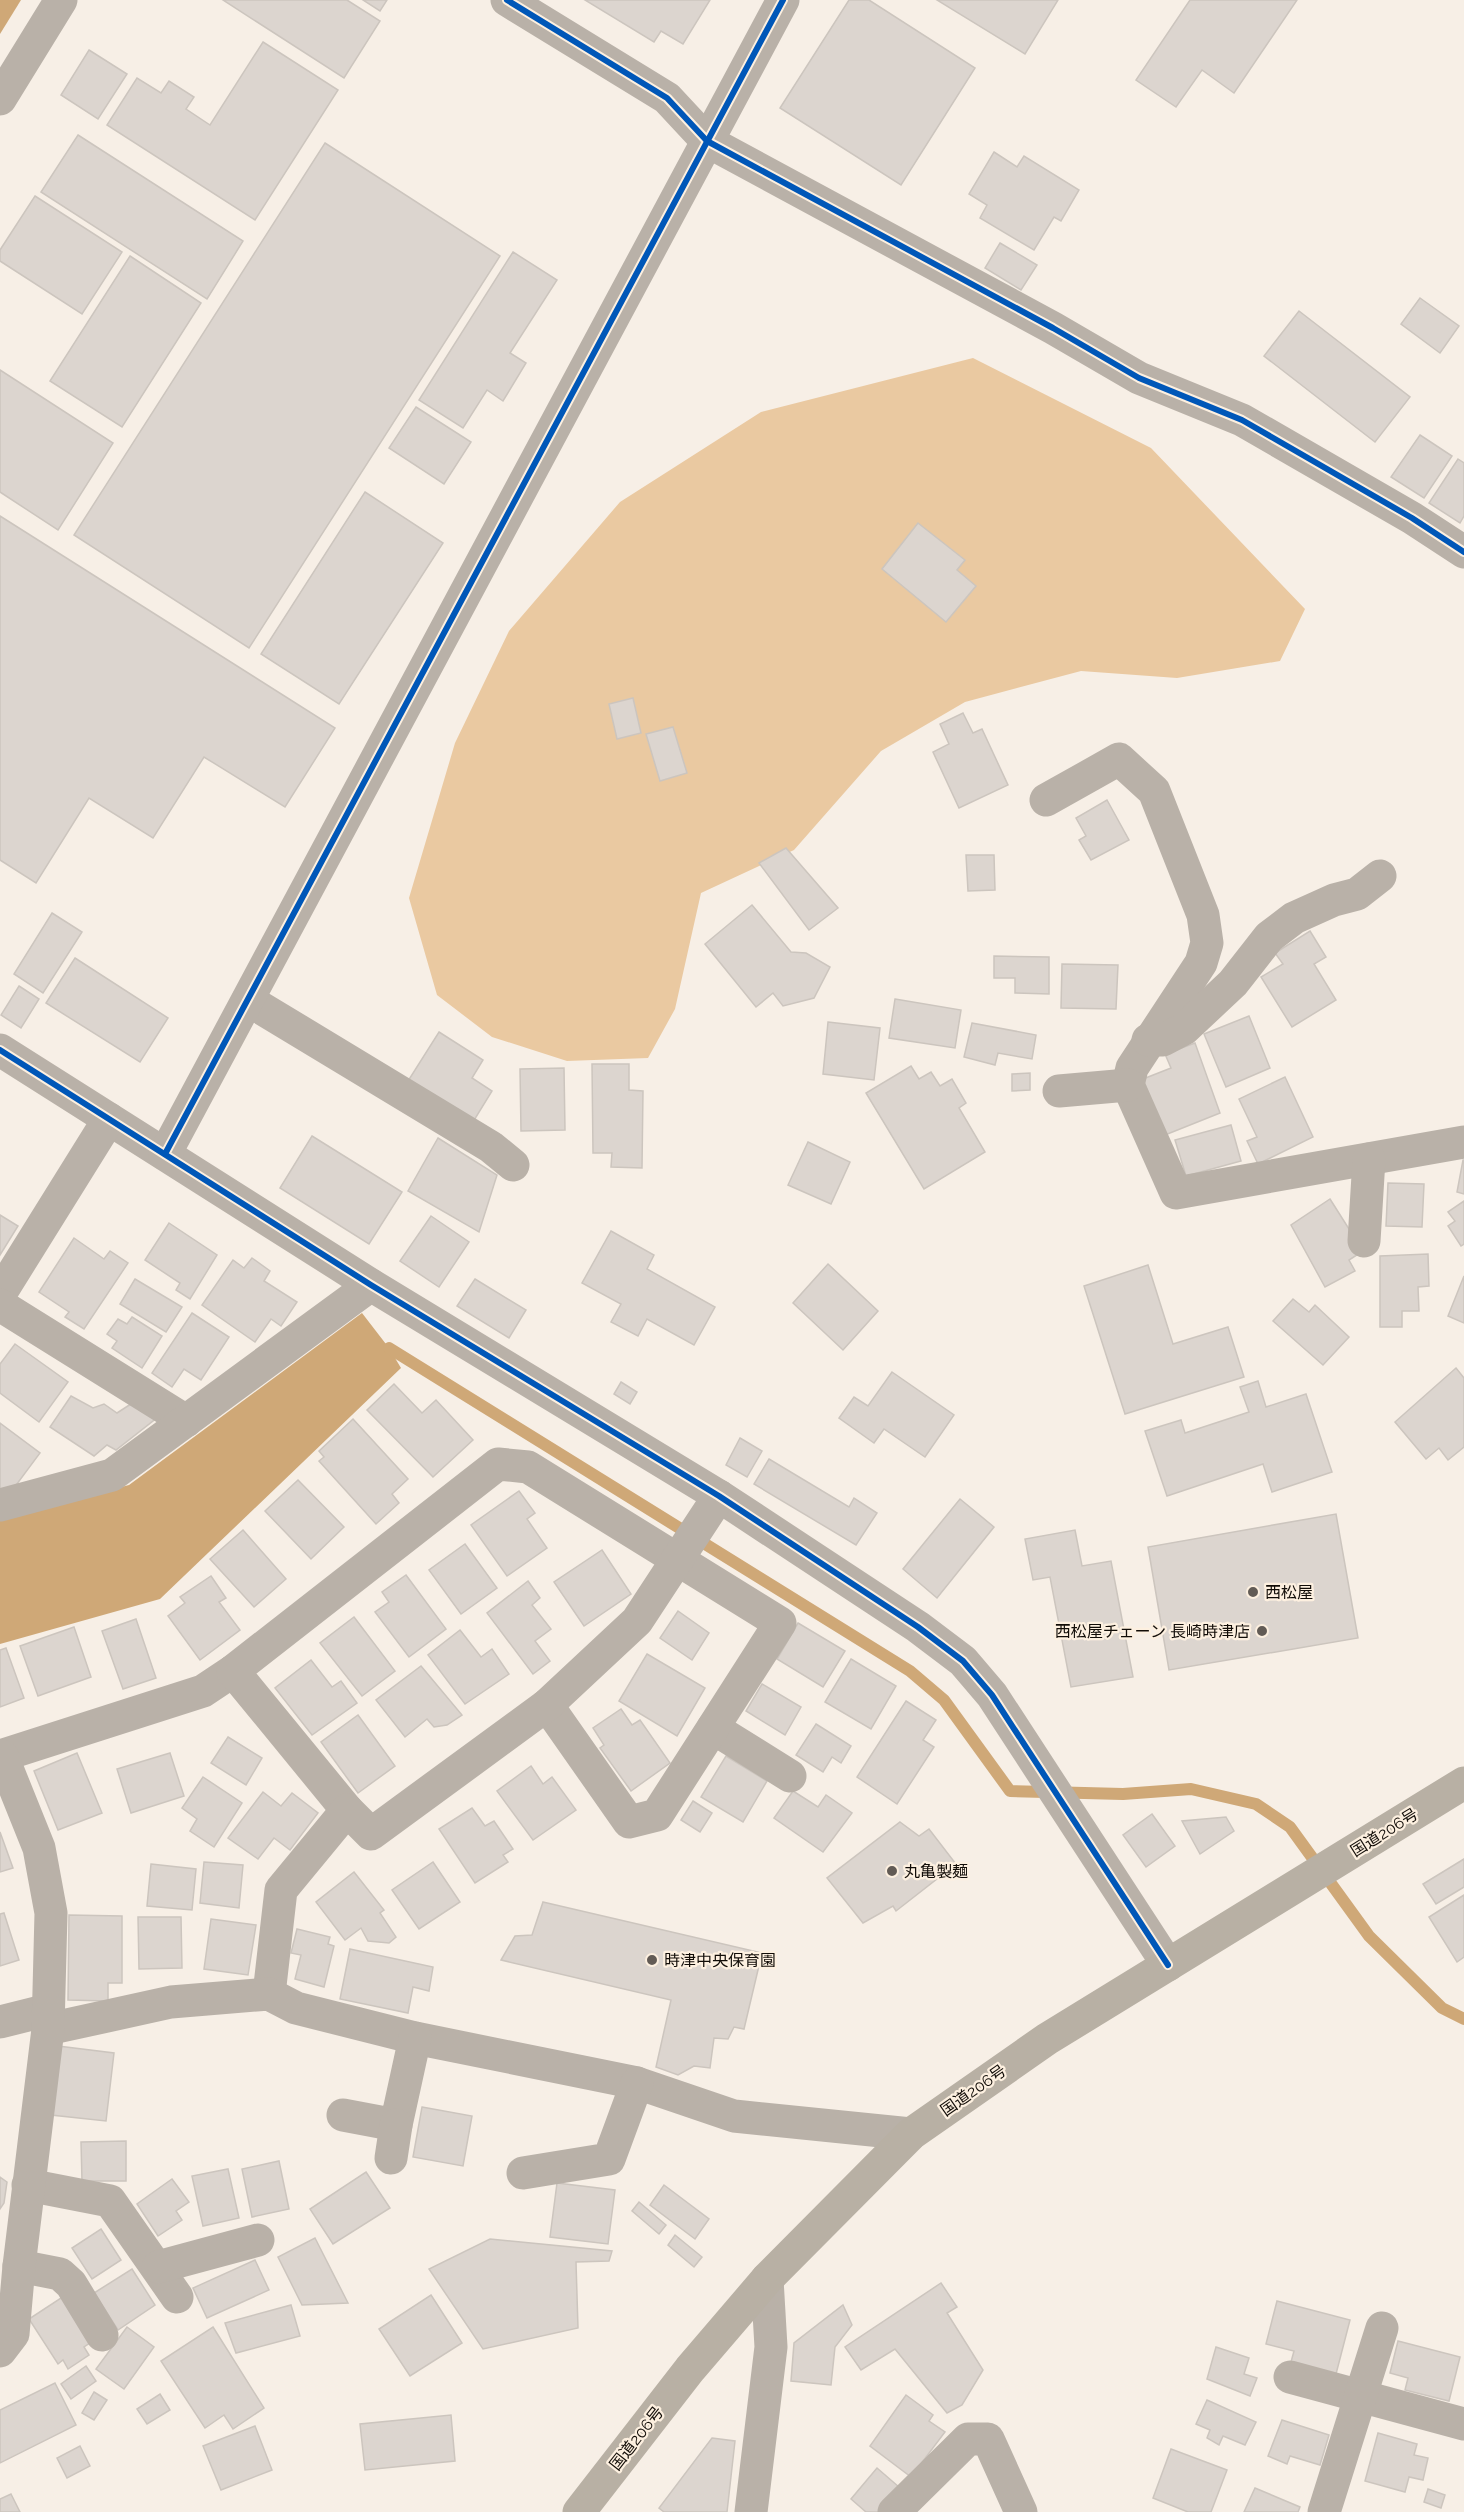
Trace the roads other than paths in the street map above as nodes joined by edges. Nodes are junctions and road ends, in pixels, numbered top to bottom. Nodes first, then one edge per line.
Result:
1 (61, 0) edge
2 (507, 0) edge
3 (783, 0) edge
4 (0, 99) edge
5 (707, 141) junction
6 (1464, 552) edge
7 (1046, 800) dead end
8 (1380, 876) dead end
9 (248, 1000) junction
10 (1148, 1040) junction
11 (0, 1050) edge
12 (1128, 1085) junction
13 (1059, 1091) dead end
14 (109, 1119) junction
15 (1464, 1142) edge
16 (165, 1154) junction
17 (1369, 1159) junction
18 (513, 1165) dead end
19 (1364, 1240) dead end
20 (371, 1285) junction
21 (0, 1294) edge
22 (0, 1305) edge
23 (186, 1421) junction
24 (0, 1505) edge
25 (713, 1506) junction
26 (680, 1555) junction
27 (233, 1671) junction
28 (547, 1705) junction
29 (713, 1728) junction
30 (1, 1756) edge
31 (790, 1776) dead end
32 (1464, 1782) edge
33 (347, 1810) junction
34 (1168, 1965) junction
35 (269, 1994) junction
36 (48, 2020) junction
37 (0, 2022) edge
38 (415, 2038) junction
39 (637, 2083) junction
40 (343, 2115) dead end
41 (396, 2125) junction
42 (911, 2134) junction
43 (391, 2157) dead end
44 (523, 2173) dead end
45 (28, 2185) junction
46 (258, 2240) dead end
47 (19, 2266) junction
48 (158, 2267) junction
49 (767, 2279) junction
50 (177, 2297) dead end
51 (1382, 2328) dead end
52 (102, 2335) dead end
53 (0, 2351) edge
54 (1290, 2377) dead end
55 (1360, 2396) junction
56 (1464, 2424) edge
57 (579, 2512) edge
58 (751, 2512) edge
59 (894, 2512) edge
60 (1021, 2512) edge
61 (1324, 2512) edge

1 - 4 street
2 - 5 street
3 - 5 street
5 - 6 street
5 - 9 street
7 - 10 street
8 - 10 street
9 - 16 street
9 - 18 street
10 - 12 street
11 - 14 street
12 - 13 street
12 - 17 street
14 - 16 street
14 - 21 street
15 - 17 street
16 - 20 street
17 - 19 street
20 - 23 street
20 - 25 street
22 - 23 street
23 - 24 street
25 - 26 street
25 - 34 street
26 - 27 street
26 - 28 street
26 - 29 street
27 - 30 street
27 - 33 street
28 - 29 street
28 - 33 street
29 - 31 street
30 - 36 street
32 - 34 highway, 国道206号
33 - 35 street
34 - 42 highway, 国道206号
35 - 36 street
35 - 38 street
36 - 37 street
36 - 45 street
38 - 39 street
38 - 41 street
39 - 42 street
39 - 44 street
40 - 41 street
41 - 43 street
42 - 49 highway, 国道206号
45 - 47 street
45 - 48 street
46 - 48 street
47 - 52 street
47 - 53 street
48 - 50 street
49 - 57 highway, 国道206号
49 - 58 street
51 - 55 street
54 - 55 street
55 - 56 street
55 - 61 street
59 - 60 street

